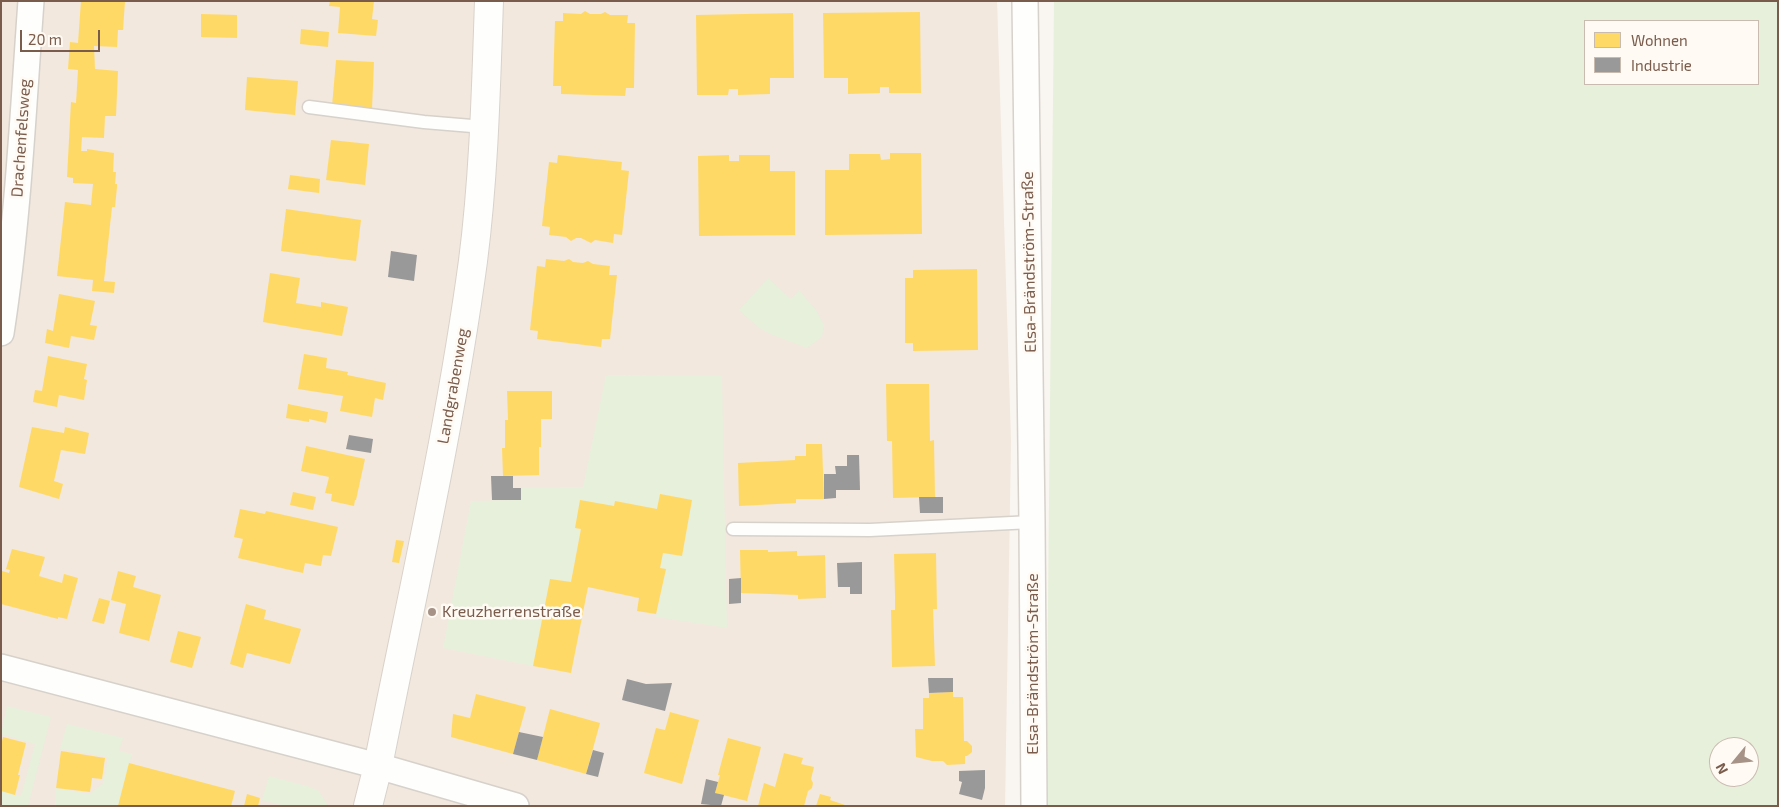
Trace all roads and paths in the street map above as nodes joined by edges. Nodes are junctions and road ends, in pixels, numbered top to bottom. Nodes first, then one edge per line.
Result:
1 (31, 1) edge
2 (489, 1) edge
3 (1025, 1) edge
4 (309, 107) dead end
5 (484, 127) junction
6 (1, 333) edge
7 (1032, 522) junction
8 (732, 529) dead end
9 (1, 667) edge
10 (378, 766) junction
11 (368, 806) edge
12 (516, 806) edge
13 (1034, 806) edge

1 - 6 street, Drachenfelsweg
2 - 5 street, Landgrabenweg
3 - 7 street, Elsa-Brändström-Straße
4 - 5 lane
5 - 10 street, Landgrabenweg
7 - 8 lane
7 - 13 street, Elsa-Brändström-Straße
9 - 10 street
10 - 11 street, Landgrabenweg
10 - 12 street

